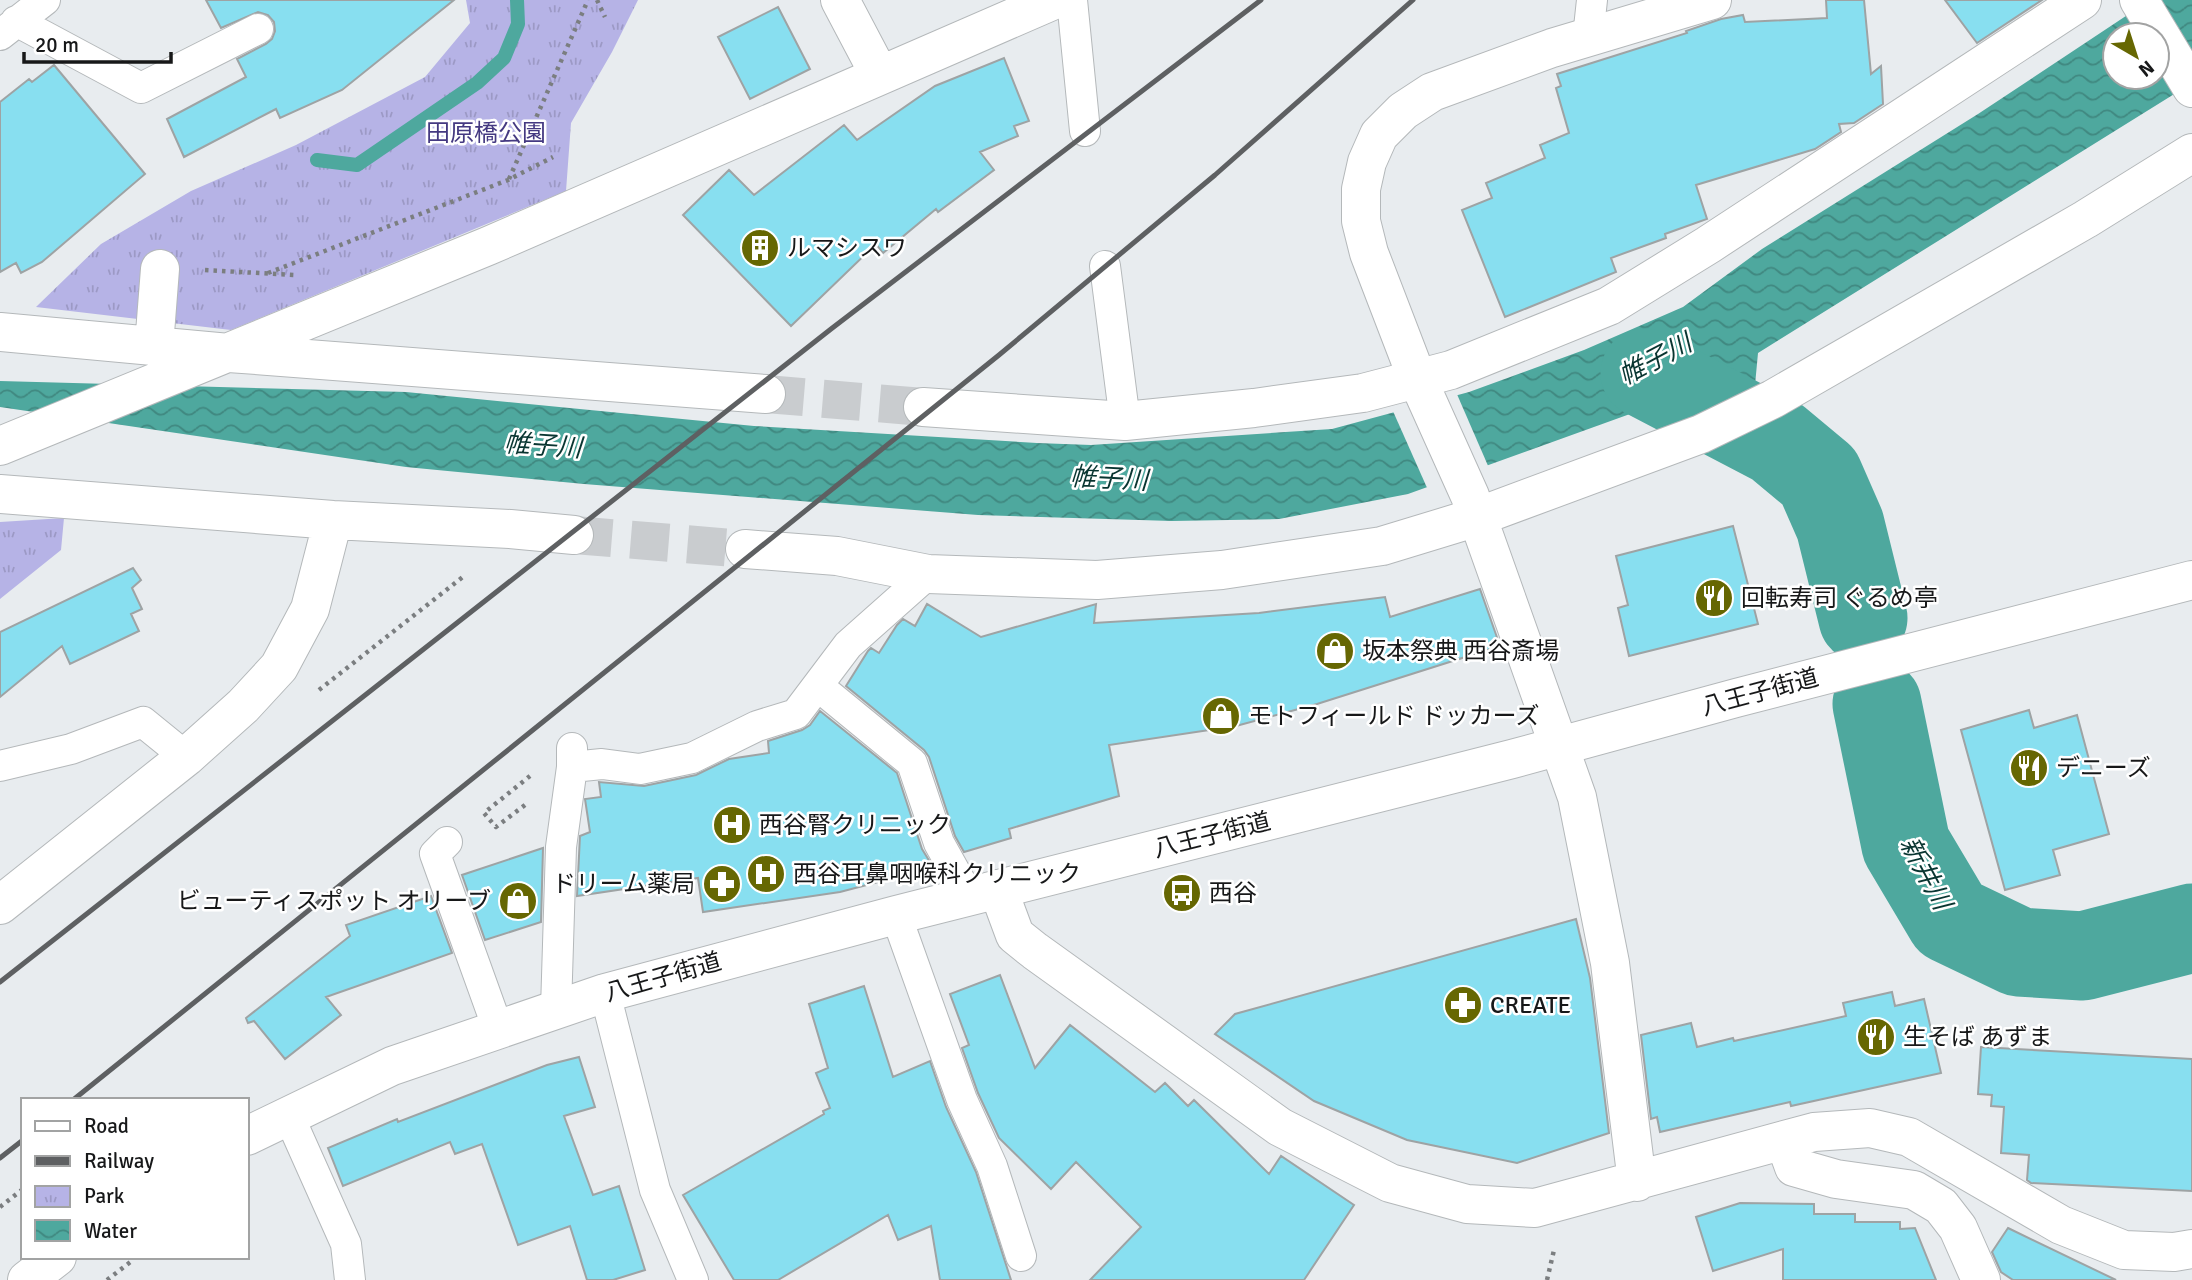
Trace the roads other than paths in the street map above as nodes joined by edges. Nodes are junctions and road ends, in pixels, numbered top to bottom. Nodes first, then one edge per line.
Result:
1 (45, 0) edge
2 (840, 0) edge
3 (1054, 0) edge
4 (1072, 0) edge
5 (1592, 0) edge
6 (1712, 0) edge
7 (2082, 0) edge
8 (2139, 0) edge
9 (8, 28) edge
10 (258, 29) dead end
11 (1588, 37) junction
12 (879, 74) junction
13 (2192, 88) edge
14 (1085, 131) dead end
15 (2192, 153) edge
16 (1105, 266) dead end
17 (160, 268) road end
18 (0, 332) edge
19 (154, 346) junction
20 (216, 359) junction
21 (1420, 384) junction
22 (766, 394) tunnel mouth
23 (923, 407) tunnel mouth
24 (1125, 421) junction
25 (0, 446) edge
26 (0, 494) edge
27 (1474, 507) junction
28 (333, 520) junction
29 (574, 536) tunnel mouth
30 (745, 549) tunnel mouth
31 (928, 574) junction
32 (2192, 580) edge
33 (818, 686) junction
34 (1559, 746) junction
35 (186, 757) junction
36 (0, 766) edge
37 (447, 842) dead end
38 (984, 893) junction
39 (0, 905) edge
40 (896, 915) junction
41 (605, 993) junction
42 (556, 1009) junction
43 (498, 1029) junction
44 (288, 1114) junction
45 (248, 1135) edge
46 (1785, 1142) junction
47 (1637, 1182) junction
48 (2192, 1249) edge
49 (1021, 1256) dead end
50 (54, 1259) edge
51 (27, 1280) edge
52 (350, 1280) edge
53 (694, 1280) edge
54 (1981, 1280) edge

1 - 9 lane
2 - 12 main road
3 - 12 main road
4 - 14 lane
5 - 11 lane
6 - 11 main road
7 - 21 main road
8 - 13 main road
9 - 10 lane
11 - 21 main road
12 - 20 main road
15 - 27 main road
16 - 24 lane
17 - 19 main road
18 - 19 main road
19 - 20 main road
20 - 22 main road
20 - 25 main road
21 - 24 main road
21 - 27 main road
23 - 24 main road
26 - 28 main road
27 - 31 main road
27 - 34 main road
28 - 29 main road
28 - 35 main road
30 - 31 main road
31 - 33 lane
32 - 34 main road, 八王子街道
33 - 38 lane
33 - 42 lane
34 - 38 main road, 八王子街道
34 - 47 main road
35 - 36 lane
35 - 39 main road
37 - 43 lane
38 - 40 main road, 八王子街道
38 - 47 main road
40 - 41 main road, 八王子街道
40 - 49 lane
41 - 42 main road, 八王子街道
41 - 53 lane
42 - 43 main road, 八王子街道
43 - 44 main road, 八王子街道
44 - 45 main road, 八王子街道
44 - 52 lane
46 - 47 main road
46 - 48 main road
46 - 54 main road
50 - 51 main road

